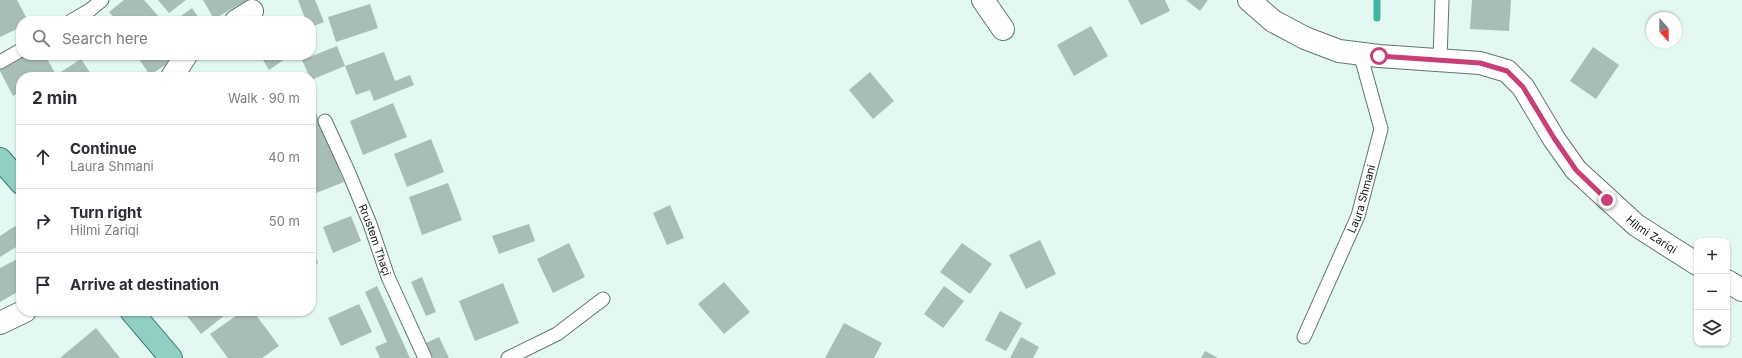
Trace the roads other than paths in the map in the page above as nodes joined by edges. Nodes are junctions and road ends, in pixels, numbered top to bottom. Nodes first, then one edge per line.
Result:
1 (102, 0) edge
2 (983, 0) edge
3 (1249, 0) edge
4 (1442, 0) edge
5 (80, 16) edge
6 (1003, 29) dead end
7 (16, 53) edge
8 (1360, 54) junction
9 (183, 60) edge
10 (1440, 60) junction
11 (0, 62) edge
12 (175, 72) edge
13 (325, 121) dead end
14 (0, 158) edge
15 (16, 177) edge
16 (1694, 262) edge
17 (1730, 284) edge
18 (1742, 290) edge
19 (603, 299) dead end
20 (16, 315) edge
21 (135, 316) edge
22 (0, 323) edge
23 (1304, 337) dead end
24 (171, 358) edge
25 (424, 358) edge
26 (508, 358) edge

1 - 5 lane
2 - 6 street
3 - 8 street
4 - 10 lane
7 - 11 lane
8 - 10 street
8 - 23 lane, Laura Shmani
9 - 12 street
10 - 16 street, Hilmi Zariqi
13 - 25 lane, Rrustem Thaçi
14 - 15 main road
17 - 18 street
19 - 26 lane
20 - 22 street
21 - 24 main road

